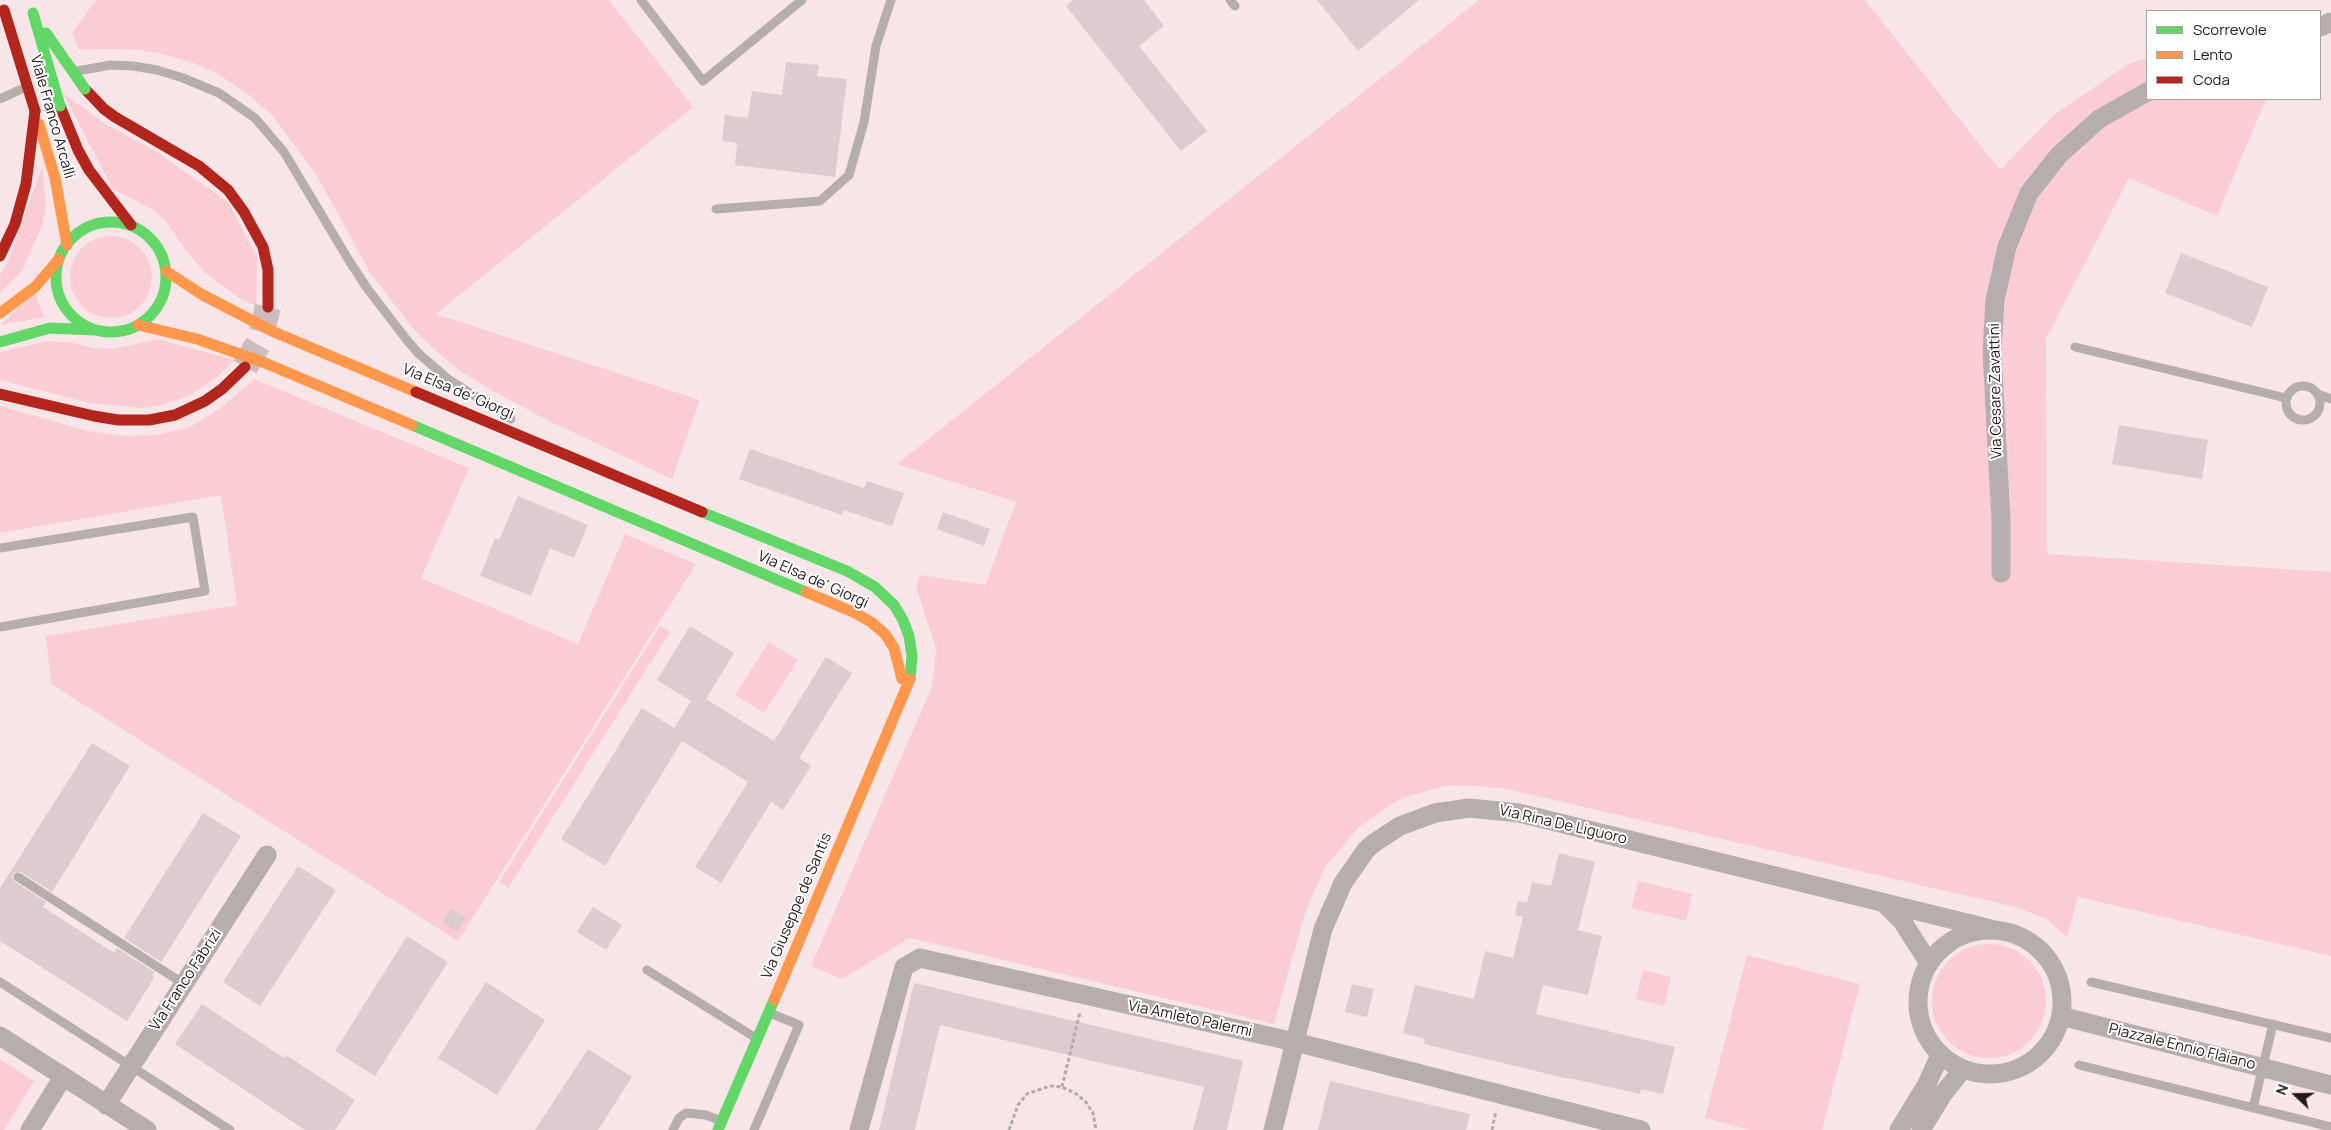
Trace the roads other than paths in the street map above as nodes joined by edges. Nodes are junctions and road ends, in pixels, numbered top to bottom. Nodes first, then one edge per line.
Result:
1 (29, 0) edge
2 (641, 0) edge
3 (802, 0) edge
4 (891, 0) edge
5 (2, 5) edge
6 (33, 13) junction
7 (2146, 93) edge
8 (0, 99) edge
9 (35, 111) junction
10 (716, 209) dead end
11 (132, 225) junction
12 (67, 245) junction
13 (0, 256) edge
14 (59, 259) junction
15 (166, 271) junction
16 (268, 306) tunnel mouth
17 (0, 313) edge
18 (138, 325) junction
19 (96, 330) junction
20 (0, 342) edge
21 (2075, 347) dead end
22 (245, 366) tunnel mouth
23 (0, 394) edge
24 (2318, 394) junction
25 (2286, 398) junction
26 (2331, 399) edge
27 (566, 454) junction
28 (0, 548) edge
29 (2001, 572) dead end
30 (0, 627) edge
31 (904, 695) junction
32 (266, 855) dead end
33 (18, 877) dead end
34 (1882, 901) junction
35 (1991, 929) junction
36 (1929, 963) junction
37 (647, 970) dead end
38 (0, 982) edge
39 (2091, 982) dead end
40 (184, 984) junction
41 (768, 1012) junction
42 (2061, 1016) junction
43 (2273, 1024) junction
44 (0, 1036) edge
45 (756, 1038) junction
46 (2331, 1038) edge
47 (1295, 1042) junction
48 (1940, 1055) junction
49 (2079, 1065) dead end
50 (131, 1067) junction
51 (2263, 1068) junction
52 (1963, 1069) junction
53 (63, 1077) junction
54 (2331, 1085) edge
55 (106, 1105) junction
56 (2253, 1108) junction
57 (720, 1126) edge
58 (2331, 1127) edge
59 (30, 1130) edge
60 (147, 1130) edge
61 (230, 1130) edge
62 (673, 1130) edge
63 (754, 1130) edge
64 (859, 1130) edge
65 (1273, 1130) edge
66 (1641, 1130) edge
67 (1899, 1130) edge
68 (1921, 1130) edge

1 - 6 main road, Viale Franco Arcalli
2 - 3 lane
4 - 10 lane
5 - 9 main road, Viale Franco Arcalli, bridge
6 - 11 main road, Viale Franco Arcalli, bridge
6 - 16 main road, bridge
7 - 29 street, Via Cesare Zavattini
8 - 27 lane
9 - 12 main road, Viale Franco Arcalli
9 - 13 main road
11 - 12 main road
11 - 15 main road
12 - 14 main road
14 - 17 main road
14 - 19 main road
15 - 18 main road
15 - 27 main road, Via Elsa de' Giorgi
18 - 19 main road
18 - 31 main road, Via Elsa de' Giorgi
19 - 20 main road
21 - 25 lane
22 - 23 main road
24 - 25 lane
24 - 25 lane
24 - 26 lane
27 - 31 main road, Via Elsa de' Giorgi
28 - 30 lane
31 - 41 main road, Via Giuseppe de Santis
32 - 40 street, Via Franco Fabrizi
33 - 40 lane
34 - 35 street, Via Rina De Liguoro
34 - 36 street, Via Rina De Liguoro
34 - 47 street, Via Rina De Liguoro
35 - 36 street
35 - 42 street
36 - 48 street
37 - 45 lane
38 - 50 lane
39 - 43 lane
40 - 50 street, Via Franco Fabrizi
41 - 45 main road, Via Giuseppe de Santis
41 - 63 lane
42 - 51 street, Piazzale Ennio Flaiano
42 - 52 street
43 - 46 lane
43 - 51 lane
44 - 53 street
45 - 57 main road, Via Giuseppe de Santis
47 - 64 street, Via Amleto Palermi
47 - 65 street, Via Rina De Liguoro
47 - 66 street, Via Amleto Palermi
48 - 52 street
48 - 67 street
49 - 56 lane
50 - 55 street, Via Franco Fabrizi
50 - 61 lane
51 - 54 street, Piazzale Ennio Flaiano
51 - 56 lane
52 - 68 street
53 - 55 street
53 - 59 street
55 - 60 street
56 - 58 lane
57 - 62 lane

